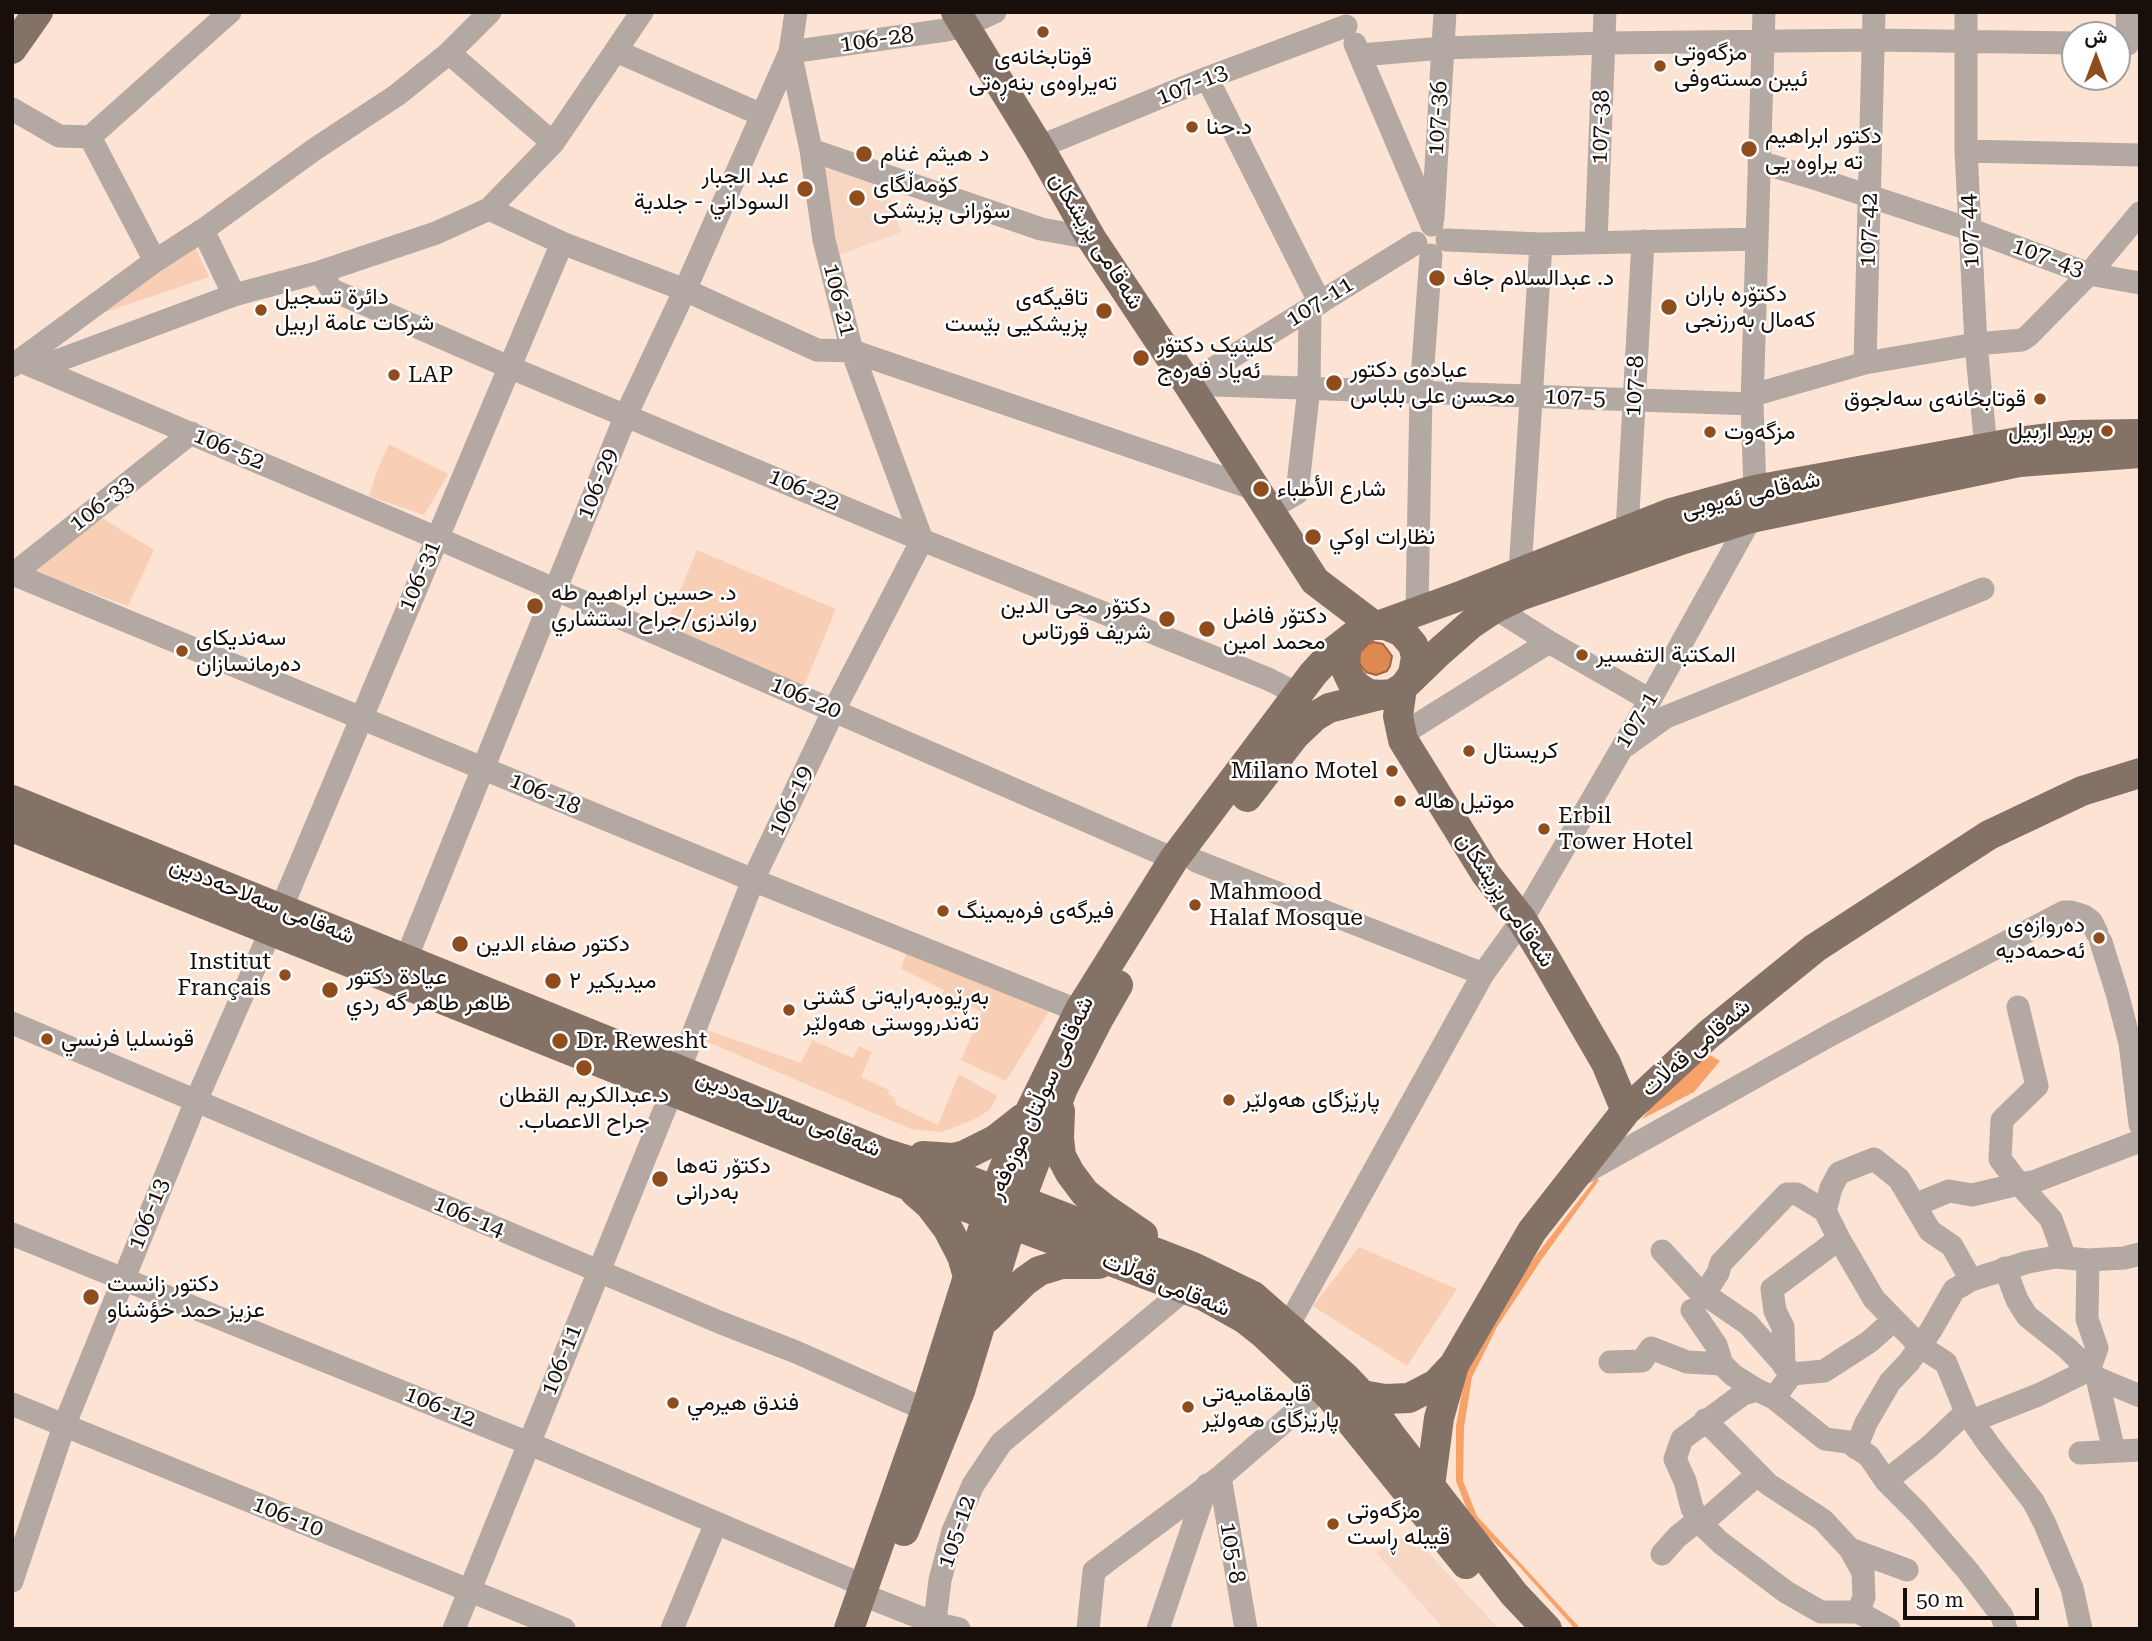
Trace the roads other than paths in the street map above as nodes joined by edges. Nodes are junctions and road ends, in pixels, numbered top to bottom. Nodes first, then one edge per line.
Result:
1 (38, 12) edge
2 (230, 12) edge
3 (490, 12) edge
4 (642, 12) edge
5 (796, 12) edge
6 (995, 12) edge
7 (1445, 12) edge
8 (1605, 12) edge
9 (1764, 12) edge
10 (1874, 12) edge
11 (1966, 12) edge
12 (960, 19) edge
13 (1343, 19) edge
14 (1875, 40) junction
15 (1763, 41) junction
16 (1966, 42) junction
17 (1604, 43) junction
18 (2061, 43) edge
19 (1442, 48) junction
20 (12, 49) edge
21 (616, 51) junction
22 (449, 52) junction
23 (790, 52) junction
24 (1361, 55) junction
25 (1207, 78) junction
26 (12, 109) edge
27 (762, 114) junction
28 (90, 137) junction
29 (553, 143) junction
30 (1039, 147) junction
31 (811, 150) junction
32 (1966, 151) junction
33 (2140, 155) edge
34 (1759, 162) junction
35 (1870, 197) junction
36 (489, 209) junction
37 (2140, 213) edge
38 (1969, 229) junction
39 (203, 230) junction
40 (1091, 239) junction
41 (1757, 239) junction
42 (1432, 241) junction
43 (1643, 241) junction
44 (1597, 242) junction
45 (562, 243) junction
46 (1541, 244) junction
47 (155, 261) junction
48 (320, 272) junction
49 (2089, 274) junction
50 (2140, 282) edge
51 (685, 290) junction
52 (234, 295) junction
53 (1315, 305) junction
54 (1976, 344) junction
55 (852, 351) junction
56 (1865, 363) junction
57 (24, 365) edge
58 (509, 367) junction
59 (1188, 384) junction
60 (1309, 388) junction
61 (1421, 392) junction
62 (1531, 396) junction
63 (1752, 399) junction
64 (1634, 400) junction
65 (626, 415) junction
66 (191, 433) junction
67 (2140, 434) edge
68 (1986, 448) junction
69 (2140, 453) edge
70 (1261, 500) junction
71 (1753, 504) junction
72 (1627, 531) junction
73 (437, 538) junction
74 (922, 540) junction
75 (1520, 571) junction
76 (13, 575) edge
77 (1983, 589) dead end
78 (555, 590) junction
79 (1324, 590) junction
80 (1496, 608) junction
81 (1417, 610) junction
82 (1370, 628) junction
83 (1549, 642) junction
84 (1396, 689) junction
85 (1298, 694) junction
86 (1650, 700) junction
87 (834, 710) junction
88 (359, 718) junction
89 (1401, 735) junction
90 (1619, 751) junction
91 (482, 768) junction
92 (2140, 773) edge
93 (12, 800) edge
94 (12, 827) edge
95 (116, 855) junction
96 (1185, 860) junction
97 (753, 880) junction
98 (276, 919) junction
99 (1522, 920) junction
100 (406, 959) junction
101 (1483, 974) junction
102 (2128, 991) edge
103 (2018, 1006) dead end
104 (1079, 1011) junction
105 (12, 1023) edge
106 (676, 1080) junction
107 (1063, 1088) junction
108 (195, 1101) junction
109 (1626, 1111) junction
110 (1029, 1114) junction
111 (2140, 1124) edge
112 (2140, 1141) edge
113 (881, 1152) junction
114 (1573, 1179) junction
115 (2019, 1184) junction
116 (906, 1185) junction
117 (1915, 1205) junction
118 (1004, 1208) junction
119 (1825, 1211) junction
120 (12, 1234) edge
121 (1839, 1239) junction
122 (1662, 1251) dead end
123 (2140, 1254) edge
124 (2077, 1259) junction
125 (1126, 1267) junction
126 (2004, 1268) junction
127 (599, 1271) junction
128 (968, 1277) junction
129 (123, 1278) junction
130 (1188, 1278) junction
131 (1971, 1280) junction
132 (1698, 1301) junction
133 (1894, 1320) junction
134 (1288, 1326) junction
135 (980, 1328) junction
136 (1920, 1346) junction
137 (1610, 1362) dead end
138 (1722, 1364) junction
139 (1454, 1365) junction
140 (1788, 1370) junction
141 (2093, 1374) junction
142 (1766, 1394) junction
143 (2140, 1396) edge
144 (1341, 1397) junction
145 (12, 1404) edge
146 (926, 1410) junction
147 (1969, 1416) junction
148 (1705, 1420) junction
149 (64, 1426) junction
150 (528, 1443) junction
151 (1857, 1448) junction
152 (2140, 1450) edge
153 (2114, 1451) junction
154 (2080, 1453) dead end
155 (1758, 1474) junction
156 (1214, 1481) junction
157 (1886, 1481) junction
158 (1430, 1486) junction
159 (716, 1523) junction
160 (1701, 1524) junction
161 (1850, 1549) junction
162 (1662, 1554) dead end
163 (1907, 1570) dead end
164 (12, 1581) edge
165 (469, 1590) junction
166 (871, 1593) junction
167 (1844, 1617) edge
168 (934, 1626) edge
169 (454, 1629) edge
170 (564, 1629) edge
171 (672, 1629) edge
172 (849, 1629) edge
173 (866, 1629) edge
174 (959, 1629) edge
175 (1088, 1629) edge
176 (1158, 1629) edge
177 (1246, 1629) edge
178 (1521, 1629) edge
179 (1547, 1629) edge
180 (1889, 1629) edge
181 (2006, 1629) edge
182 (2081, 1629) edge

1 - 20 main road
2 - 28 street
3 - 22 street
4 - 21 street
5 - 23 street, 106-29
6 - 12 street, 106-28
7 - 19 street, 107-36
8 - 17 street, 107-38
9 - 15 street
10 - 14 street, 107-42
11 - 16 street, 107-44
12 - 23 street, 106-28
12 - 30 main road, شەقامی پزیشکان
13 - 24 street
13 - 25 street, 107-13
14 - 15 street
14 - 16 street
14 - 35 street, 107-42
15 - 17 street
15 - 34 street
16 - 18 street
16 - 32 street, 107-44
17 - 19 street
17 - 44 street, 107-38
19 - 24 street
19 - 42 street, 107-36
21 - 27 street
21 - 29 street
22 - 29 street
22 - 39 street
23 - 27 street, 106-29
23 - 31 street, 106-21
24 - 42 street
25 - 30 street, 107-13
25 - 53 street
26 - 28 street
27 - 51 street, 106-29
28 - 47 street
29 - 36 street
30 - 40 main road, شەقامی پزیشکان
31 - 40 street
31 - 55 street, 106-21
32 - 33 street
32 - 38 street, 107-44
34 - 35 street, 107-43
34 - 41 street
35 - 38 street, 107-43
35 - 56 street, 107-42
36 - 45 street
36 - 48 street
37 - 49 street, 107-5
38 - 49 street, 107-43
38 - 54 street, 107-44
39 - 47 street
39 - 52 street
40 - 59 main road, شەقامی پزیشکان
41 - 43 street
41 - 63 street
42 - 46 street
42 - 53 street, 107-11
42 - 61 street, 107-36
43 - 44 street
43 - 64 street, 107-8
44 - 46 street
45 - 51 street
45 - 58 street, 106-31
46 - 62 street
47 - 57 street
48 - 52 street
48 - 58 street, 106-22
49 - 50 street, 107-43
49 - 54 street, 107-5
51 - 55 street
51 - 65 street, 106-29
52 - 57 street
53 - 59 street, 107-11
53 - 60 street
54 - 56 street, 107-5
54 - 68 street, 107-44
55 - 70 street
55 - 74 street, 106-21
56 - 63 street, 107-5
57 - 66 street, 106-52
58 - 65 street, 106-22
58 - 73 street, 106-31
59 - 60 street, 107-5
59 - 70 main road, شەقامی پزیشکان
60 - 61 street, 107-5
60 - 70 street
61 - 62 street, 107-5
61 - 81 street, 107-36
62 - 64 street, 107-5
62 - 75 street
63 - 64 street, 107-5
63 - 71 street
64 - 72 street, 107-8
65 - 74 street, 106-22
65 - 78 street, 106-29
66 - 73 street, 106-52
66 - 76 street, 106-33
67 - 68 main road, شەقامی ئەیوبی
68 - 71 main road, شەقامی ئەیوبی
69 - 71 main road, شەقامی ئەیوبی
70 - 79 main road, شەقامی پزیشکان
71 - 72 main road, شەقامی ئەیوبی
71 - 80 main road, شەقامی ئەیوبی
71 - 86 street, 107-1
72 - 75 main road, شەقامی ئەیوبی
73 - 78 street, 106-20
73 - 88 street, 106-31
74 - 85 street, 106-22
74 - 87 street, 106-19
75 - 81 main road, شەقامی ئەیوبی
76 - 88 street, 106-18
77 - 90 street
78 - 87 street, 106-20
78 - 91 street, 106-29
79 - 81 main road
79 - 82 main road, شەقامی پزیشکان
80 - 83 street
80 - 84 main road, شەقامی ئەیوبی
81 - 82 main road, شەقامی ئەیوبی
82 - 84 main road, شەقامی پزیشکان
82 - 84 main road
82 - 85 main road, شەقامی سوڵتان موزەفەر
83 - 86 street
83 - 89 street
84 - 89 main road, شەقامی پزیشکان
84 - 96 main road, شەقامی سوڵتان موزەفەر
85 - 96 main road, شەقامی سوڵتان موزەفەر
86 - 90 street, 107-1
87 - 96 street, 106-20
87 - 97 street, 106-19
88 - 91 street, 106-18
88 - 98 street, 106-31
89 - 99 main road, شەقامی پزیشکان
90 - 99 street, 107-1
91 - 97 street, 106-18
91 - 100 street, 106-29
92 - 109 main road, شەقامی قەڵات
93 - 95 main road, شەقامی سەلاحەددین
94 - 95 main road, شەقامی سەلاحەددین
95 - 98 main road, شەقامی سەلاحەددین
96 - 101 street, 106-20
96 - 104 main road, شەقامی سوڵتان موزەفەر
96 - 107 main road, شەقامی سوڵتان موزەفەر
97 - 104 street, 106-18
97 - 106 street, 106-19
98 - 100 main road, شەقامی سەلاحەددین
98 - 106 main road, شەقامی سەلاحەددین
98 - 108 street, 106-13
99 - 101 street, 107-1
99 - 109 main road, شەقامی پزیشکان
100 - 106 main road, شەقامی سەلاحەددین
101 - 134 street, 107-1
102 - 111 street
102 - 114 street
103 - 115 street
104 - 110 main road, شەقامی سوڵتان موزەفەر
105 - 108 street, 106-14
106 - 113 main road, شەقامی سەلاحەددین
106 - 116 main road, شەقامی سەلاحەددین
106 - 127 street, 106-11
107 - 118 main road, شەقامی سوڵتان موزەفەر
107 - 130 main road
108 - 127 street, 106-14
108 - 129 street, 106-13
109 - 114 main road, شەقامی قەڵات
110 - 113 main road
110 - 118 main road, شەقامی سوڵتان موزەفەر
112 - 115 street
113 - 118 main road, شەقامی سەلاحەددین
114 - 139 main road, شەقامی قەڵات
115 - 117 street
115 - 124 street
116 - 118 main road, شەقامی سەلاحەددین
116 - 128 main road
117 - 119 street
117 - 131 street
118 - 125 main road, شەقامی قەڵات
118 - 128 main road, شەقامی سوڵتان موزەفەر
118 - 130 main road, شەقامی قەڵات
118 - 135 main road, شەقامی سوڵتان موزەفەر
119 - 121 street
119 - 132 street
120 - 129 street, 106-12
121 - 133 street
121 - 140 street
122 - 132 street
123 - 124 street
124 - 126 street
124 - 141 street
125 - 130 main road, شەقامی قەڵات
125 - 135 main road
126 - 131 street
126 - 141 street
127 - 146 street, 106-14
127 - 150 street, 106-11
128 - 146 main road, شەقامی سوڵتان موزەفەر
129 - 149 street, 106-13
129 - 150 street, 106-12
130 - 134 main road, شەقامی قەڵات
130 - 144 main road, شەقامی قەڵات
130 - 168 street, 105-12
131 - 136 street
132 - 138 street
132 - 140 street
133 - 136 street
133 - 140 street
134 - 144 main road, شەقامی قەڵات
135 - 166 main road, شەقامی سوڵتان موزەفەر
136 - 147 street
136 - 151 street
137 - 138 street
138 - 142 street
139 - 144 main road
139 - 158 main road, شەقامی قەڵات
140 - 142 street
141 - 143 street
141 - 147 street
141 - 153 street
142 - 148 street
142 - 151 street
144 - 156 street
144 - 158 main road, شەقامی قەڵات
144 - 178 main road, شەقامی قەڵات
145 - 149 street, 106-10
146 - 166 main road, شەقامی سوڵتان موزەفەر
147 - 157 street
147 - 182 street
148 - 155 street
148 - 160 street
149 - 164 street, 106-13
149 - 165 street, 106-10
150 - 159 street, 106-12
150 - 165 street, 106-11
151 - 157 street
152 - 153 street
153 - 154 street
155 - 160 street
155 - 161 street
156 - 175 street
156 - 176 street
156 - 177 street, 105-8
157 - 181 street
158 - 179 main road, شەقامی قەڵات
159 - 166 street, 106-12
159 - 171 street
160 - 162 street
160 - 167 street
161 - 163 street
161 - 167 street
165 - 169 street, 106-11
165 - 170 street, 106-10
166 - 168 street, 106-12
166 - 172 main road, شەقامی سوڵتان موزەفەر
166 - 173 main road, شەقامی سوڵتان موزەفەر
167 - 180 street
168 - 174 street, 106-12

